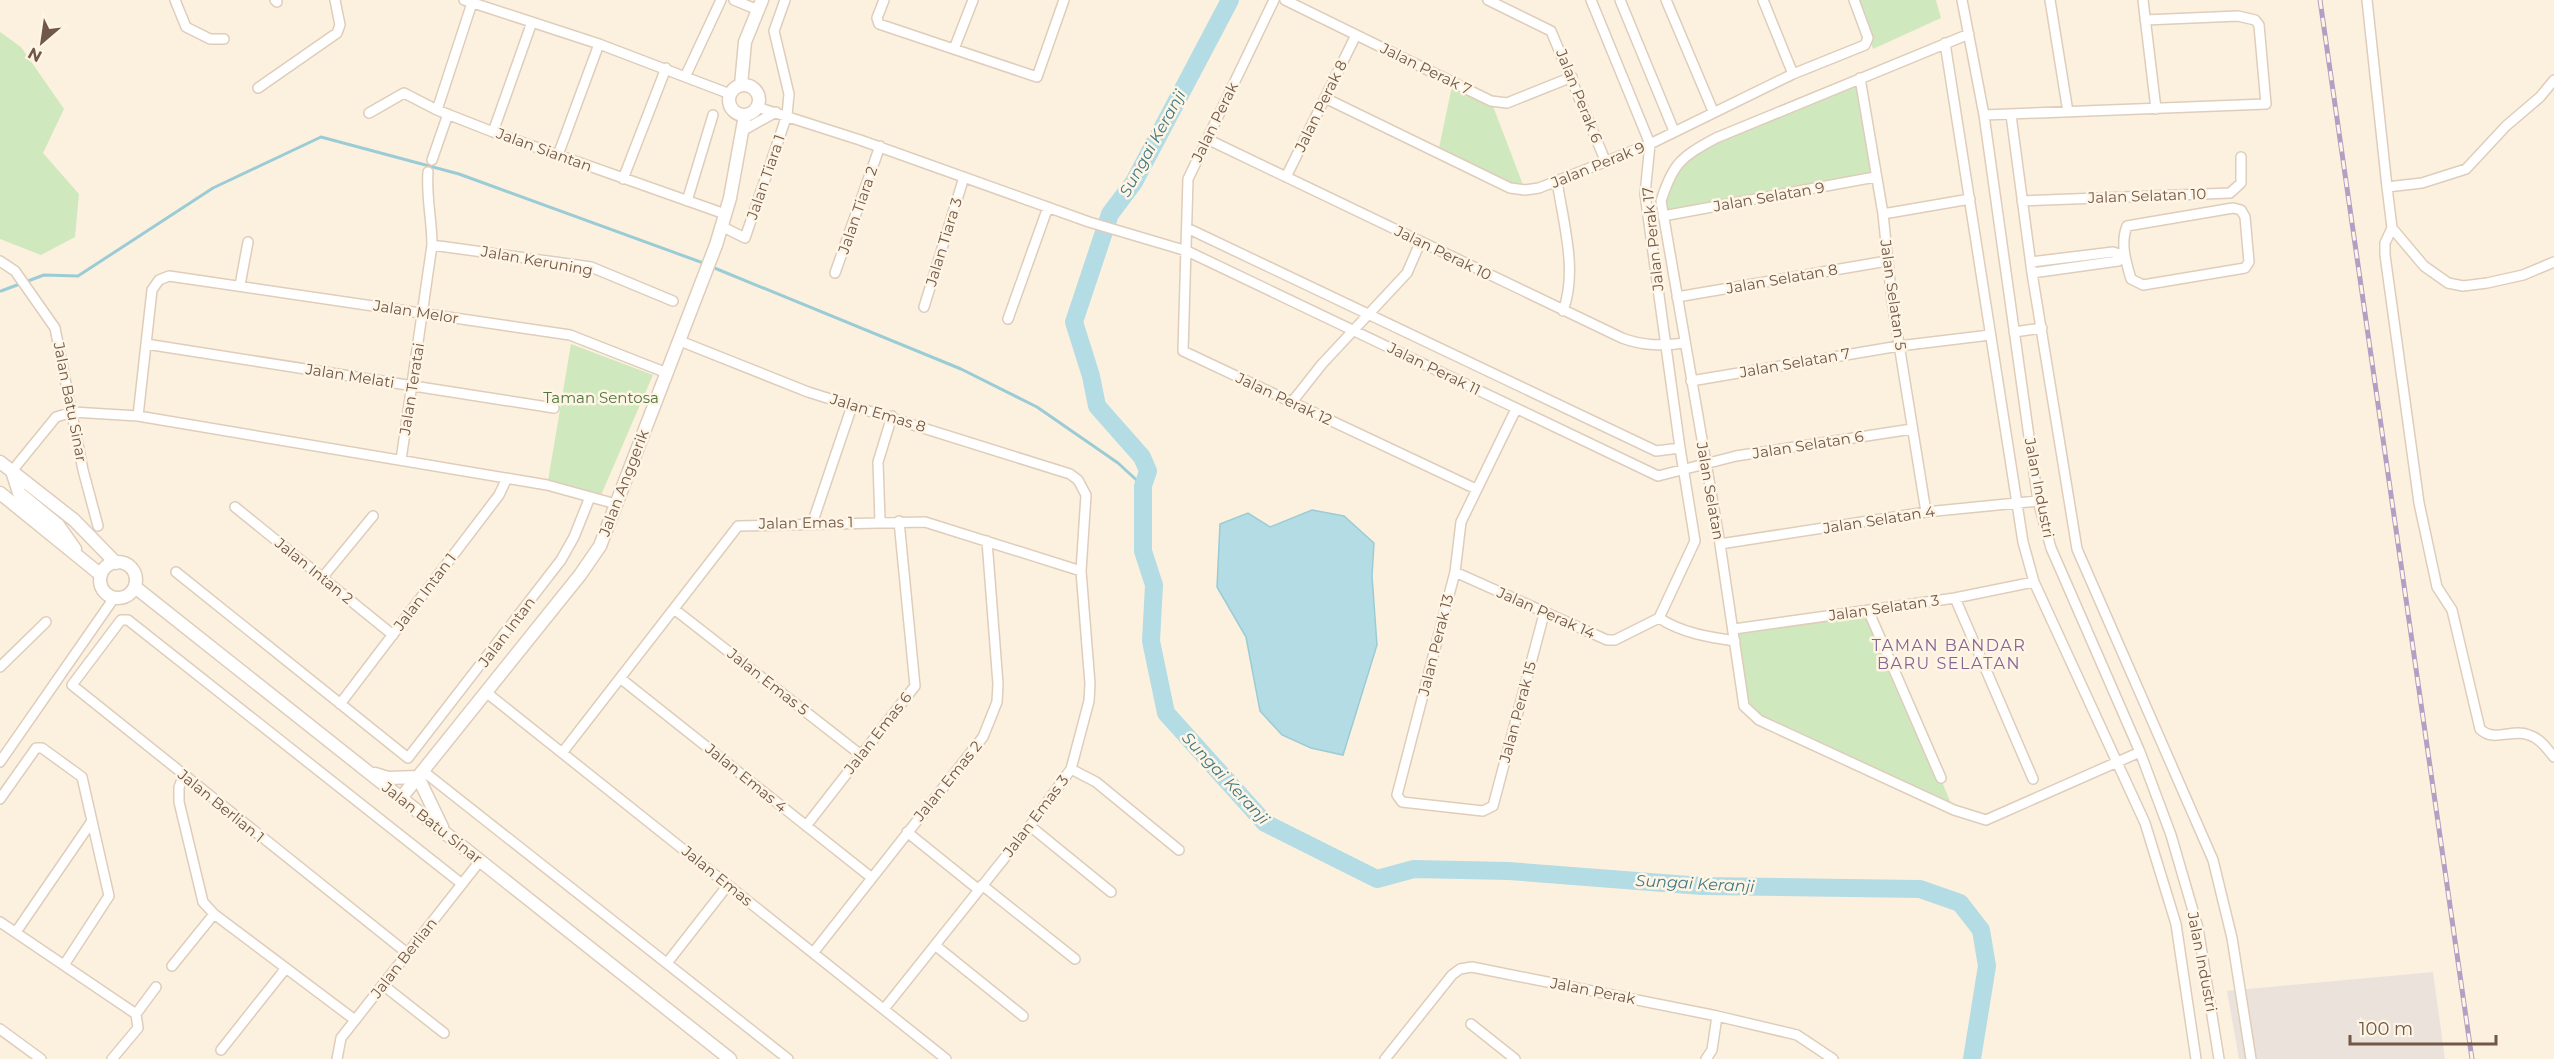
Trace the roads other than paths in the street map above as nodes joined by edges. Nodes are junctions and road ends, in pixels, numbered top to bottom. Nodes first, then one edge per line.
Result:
1 (175, 0) edge
2 (335, 0) edge
3 (721, 0) edge
4 (734, 0) edge
5 (784, 0) edge
6 (884, 0) edge
7 (973, 0) edge
8 (1064, 0) edge
9 (1274, 0) edge
10 (1285, 0) edge
11 (1488, 0) edge
12 (1591, 0) edge
13 (1620, 0) edge
14 (1666, 0) edge
15 (1763, 0) edge
16 (1854, 0) edge
17 (1962, 0) edge
18 (2050, 0) edge
19 (2143, 0) edge
20 (2367, 0) edge
21 (468, 1) edge
22 (495, 5) edge
23 (760, 5) edge
24 (2145, 20) junction
25 (532, 22) junction
26 (1356, 34) junction
27 (1969, 34) junction
28 (224, 39) dead end
29 (1945, 43) junction
30 (599, 44) junction
31 (954, 49) junction
32 (666, 68) junction
33 (1793, 74) junction
34 (686, 75) junction
35 (1572, 77) junction
36 (1860, 78) junction
37 (2554, 80) edge
38 (741, 85) junction
39 (258, 88) dead end
40 (730, 94) junction
41 (1325, 99) junction
42 (757, 107) junction
43 (437, 110) junction
44 (2156, 110) junction
45 (1713, 111) junction
46 (776, 112) junction
47 (2068, 112) junction
48 (369, 113) dead end
49 (448, 114) junction
50 (713, 115) dead end
51 (745, 115) junction
52 (787, 115) junction
53 (1984, 115) junction
54 (2012, 115) junction
55 (742, 131) junction
56 (1674, 131) junction
57 (493, 132) junction
58 (1207, 139) junction
59 (1650, 144) junction
60 (879, 146) junction
61 (558, 155) junction
62 (2241, 157) dead end
63 (432, 160) dead end
64 (1605, 160) junction
65 (428, 172) dead end
66 (964, 177) junction
67 (1286, 177) junction
68 (1875, 177) junction
69 (623, 179) junction
70 (1557, 181) junction
71 (2387, 187) junction
72 (1971, 199) junction
73 (687, 201) junction
74 (2022, 201) junction
75 (1047, 207) junction
76 (1883, 214) junction
77 (1664, 216) junction
78 (723, 220) junction
79 (1187, 228) junction
80 (2392, 228) junction
81 (745, 238) joint
82 (248, 242) dead end
83 (1420, 243) junction
84 (432, 245) junction
85 (1187, 251) junction
86 (2125, 256) junction
87 (0, 261) edge
88 (1887, 261) junction
89 (2031, 262) junction
90 (2554, 262) edge
91 (835, 273) dead end
92 (2032, 273) junction
93 (240, 285) junction
94 (1677, 297) junction
95 (674, 301) dead end
96 (924, 307) dead end
97 (1563, 311) junction
98 (423, 314) junction
99 (1369, 315) junction
100 (1008, 319) dead end
101 (2042, 327) junction
102 (1354, 330) junction
103 (2014, 332) junction
104 (1990, 335) junction
105 (680, 341) junction
106 (1685, 343) junction
107 (146, 344) junction
108 (1665, 346) junction
109 (1899, 346) junction
110 (667, 373) junction
111 (1691, 381) junction
112 (412, 386) junction
113 (1292, 402) junction
114 (852, 406) junction
115 (554, 408) dead end
116 (1516, 408) junction
117 (72, 412) junction
118 (138, 416) junction
119 (892, 416) junction
120 (1912, 429) junction
121 (1680, 448) junction
122 (401, 460) junction
123 (0, 462) edge
124 (1705, 464) junction
125 (1684, 470) junction
126 (12, 471) junction
127 (507, 478) junction
128 (1078, 480) joint
129 (1476, 489) junction
130 (0, 494) edge
131 (590, 497) junction
132 (2038, 501) junction
133 (2015, 502) junction
134 (616, 504) junction
135 (235, 507) dead end
136 (1926, 512) junction
137 (372, 516) dead end
138 (899, 521) junction
139 (880, 522) junction
140 (812, 524) junction
141 (98, 526) dead end
142 (987, 541) junction
143 (1720, 544) junction
144 (82, 560) junction
145 (116, 563) junction
146 (1081, 571) junction
147 (176, 572) dead end
148 (1455, 572) junction
149 (101, 575) junction
150 (322, 578) junction
151 (2034, 582) junction
152 (135, 587) junction
153 (114, 598) junction
154 (1955, 598) junction
155 (674, 609) junction
156 (1868, 610) junction
157 (1544, 614) junction
158 (1659, 618) junction
159 (46, 622) dead end
160 (1734, 629) junction
161 (393, 635) junction
162 (1735, 641) junction
163 (492, 651) junction
164 (510, 665) junction
165 (0, 667) edge
166 (620, 678) junction
167 (487, 693) junction
168 (340, 704) junction
169 (2140, 752) junction
170 (562, 753) junction
171 (861, 755) junction
172 (2554, 757) edge
173 (2117, 761) junction
174 (0, 762) edge
175 (1071, 769) junction
176 (367, 771) junction
177 (421, 774) junction
178 (184, 775) junction
179 (1941, 778) dead end
180 (2033, 779) dead end
181 (401, 798) junction
182 (0, 799) edge
183 (1489, 809) joint
184 (92, 821) junction
185 (806, 826) junction
186 (1030, 826) junction
187 (907, 832) junction
188 (446, 834) junction
189 (1179, 850) dead end
190 (480, 861) junction
191 (872, 878) junction
192 (462, 884) junction
193 (728, 885) junction
194 (980, 888) junction
195 (1111, 892) dead end
196 (214, 914) junction
197 (0, 922) edge
198 (16, 932) junction
199 (936, 946) junction
200 (407, 953) junction
201 (813, 953) junction
202 (1075, 959) dead end
203 (667, 963) junction
204 (64, 965) junction
205 (172, 966) dead end
206 (286, 968) junction
207 (382, 985) junction
208 (156, 987) dead end
209 (884, 1009) junction
210 (136, 1014) junction
211 (1023, 1016) dead end
212 (1717, 1016) junction
213 (355, 1020) junction
214 (1471, 1024) dead end
215 (0, 1029) edge
216 (444, 1033) dead end
217 (221, 1050) dead end
218 (724, 1057) edge
219 (41, 1059) edge
220 (112, 1059) edge
221 (337, 1059) edge
222 (788, 1059) edge
223 (946, 1059) edge
224 (1386, 1059) edge
225 (1515, 1059) edge
226 (1706, 1059) edge
227 (1833, 1059) edge
228 (2196, 1059) edge
229 (2219, 1059) edge
230 (2251, 1059) edge

1 - 28 street
2 - 39 street
3 - 34 street
4 - 23 street
5 - 52 street, Jalan Tiara 1
6 - 31 street
7 - 31 street
8 - 31 street
9 - 58 street, Jalan Perak
10 - 26 street, Jalan Perak 7
11 - 35 street, Jalan Perak 6
12 - 59 street, Jalan Perak 17
13 - 56 street
14 - 45 street
15 - 33 street
16 - 33 street, Jalan Perak 9
17 - 27 street, Jalan Industri
18 - 47 street
19 - 24 street
20 - 71 street
21 - 22 street
21 - 43 street
22 - 25 street
23 - 38 street
24 - 44 street
24 - 44 street
25 - 30 street
25 - 57 street
26 - 35 street, Jalan Perak 7
26 - 41 street, Jalan Perak 8
27 - 29 street, Jalan Selatan
27 - 53 street, Jalan Industri
29 - 36 street, Jalan Selatan
29 - 72 street
30 - 32 street
30 - 61 street
32 - 34 street
32 - 69 street
33 - 45 street, Jalan Perak 9
34 - 40 street
35 - 64 street, Jalan Perak 6
36 - 68 street, Jalan Selatan 5
36 - 77 street, Jalan Selatan
37 - 71 street
38 - 40 street
38 - 42 street
40 - 51 street
41 - 67 street, Jalan Perak 8
41 - 70 street, Jalan Perak 9
42 - 46 street, Jalan Perak 11
42 - 51 street
43 - 48 street, Jalan Siantan
43 - 49 street, Jalan Siantan
44 - 47 street
45 - 56 street, Jalan Perak 9
46 - 52 street, Jalan Perak 11
46 - 55 street
47 - 54 street
49 - 57 street, Jalan Siantan
49 - 63 street
50 - 73 street
51 - 55 street, Jalan Anggerik
52 - 60 street, Jalan Perak 11
52 - 81 street, Jalan Tiara 1
53 - 54 street
53 - 103 street, Jalan Industri
54 - 74 street, Jalan Industri
55 - 78 street, Jalan Anggerik
56 - 59 street, Jalan Perak 9
57 - 61 street, Jalan Siantan
58 - 67 street, Jalan Perak 10
58 - 79 street, Jalan Perak
59 - 64 street, Jalan Perak 9
59 - 108 street, Jalan Perak 17
60 - 66 street, Jalan Perak 11
60 - 91 street, Jalan Tiara 2
61 - 69 street, Jalan Siantan
62 - 74 street, Jalan Selatan 10
64 - 70 street, Jalan Perak 9
65 - 84 street, Jalan Teratai
66 - 75 street, Jalan Perak 11
66 - 96 street, Jalan Tiara 3
67 - 83 street, Jalan Perak 10
68 - 76 street, Jalan Selatan 5
68 - 77 street, Jalan Selatan 9
69 - 73 street, Jalan Siantan
70 - 97 street
71 - 80 street
72 - 76 street
72 - 104 street
73 - 78 street, Jalan Siantan
74 - 89 street, Jalan Industri
75 - 85 street, Jalan Perak 11
75 - 100 street
76 - 88 street, Jalan Selatan 5
77 - 94 street, Jalan Selatan
78 - 81 street, Jalan Siantan
78 - 105 street, Jalan Anggerik
79 - 85 street, Jalan Perak
79 - 99 street, Jalan Perak 11
80 - 90 street
80 - 172 street
82 - 93 street
83 - 97 street, Jalan Perak 10
83 - 99 street
84 - 95 street, Jalan Keruning
84 - 98 street, Jalan Teratai
85 - 102 street, Jalan Perak 11
85 - 113 street, Jalan Perak 12
86 - 86 street
86 - 89 street
86 - 92 street
87 - 117 street, Jalan Batu Sinar
88 - 94 street, Jalan Selatan 8
88 - 109 street, Jalan Selatan 5
89 - 92 street, Jalan Industri
92 - 101 street, Jalan Industri
93 - 98 street, Jalan Melor
93 - 107 street, Jalan Melor
94 - 106 street, Jalan Selatan
97 - 108 street, Jalan Perak 10
98 - 110 street, Jalan Melor
98 - 112 street, Jalan Teratai
99 - 102 street
99 - 121 street, Jalan Perak 11
101 - 103 street
101 - 230 street, Jalan Industri
102 - 113 street
102 - 116 street, Jalan Perak 11
103 - 132 street, Jalan Industri
104 - 109 street, Jalan Selatan 7
104 - 133 street
105 - 110 street, Jalan Anggerik
105 - 114 street, Jalan Emas 8
106 - 108 street, Jalan Perak 10
106 - 111 street, Jalan Selatan
107 - 112 street, Jalan Melati
107 - 118 street
108 - 121 street, Jalan Perak 17
109 - 111 street, Jalan Selatan 7
109 - 120 street, Jalan Selatan 5
110 - 134 street, Jalan Anggerik
111 - 124 street, Jalan Selatan
112 - 115 street, Jalan Melati
112 - 122 street, Jalan Teratai
113 - 129 street, Jalan Perak 12
114 - 119 street, Jalan Emas 8
114 - 140 street
116 - 125 street, Jalan Perak 11
116 - 129 street, Jalan Perak 13
117 - 118 street
117 - 126 street
117 - 141 street, Jalan Batu Sinar
118 - 122 street
119 - 128 street, Jalan Emas 8
119 - 139 street
120 - 124 street, Jalan Selatan 6
120 - 136 street, Jalan Selatan 5
121 - 125 street, Jalan Perak 17
122 - 127 street
123 - 126 street
124 - 125 street, Jalan Selatan 6
124 - 143 street, Jalan Selatan
125 - 158 street
126 - 144 street
126 - 145 street
127 - 131 street
127 - 161 street, Jalan Intan 1
128 - 146 street, Jalan Emas 3
129 - 148 street, Jalan Perak 13
130 - 144 street
131 - 134 street
131 - 163 street, Jalan Intan
132 - 133 street, Jalan Selatan 4
132 - 169 street, Jalan Industri
133 - 136 street, Jalan Selatan 4
133 - 151 street
134 - 164 street, Jalan Anggerik
135 - 150 street, Jalan Intan 2
136 - 143 street, Jalan Selatan 4
137 - 150 street
138 - 139 street, Jalan Emas 1
138 - 142 street, Jalan Emas 1
138 - 171 street, Jalan Emas 6
139 - 140 street, Jalan Emas 1
140 - 155 street, Jalan Emas 1
142 - 146 street, Jalan Emas 1
142 - 187 street, Jalan Emas 2
143 - 160 street, Jalan Selatan
144 - 149 street
145 - 149 street
145 - 152 street
146 - 175 street, Jalan Emas 3
147 - 168 street
148 - 157 street, Jalan Perak 14
148 - 183 street, Jalan Perak 13
149 - 153 street
150 - 161 street, Jalan Intan 2
151 - 154 street, Jalan Selatan 3
151 - 173 street
152 - 153 street
152 - 176 street, Jalan Batu Sinar
153 - 174 street
154 - 156 street, Jalan Selatan 3
154 - 180 street
155 - 166 street, Jalan Emas 1
155 - 171 street, Jalan Emas 5
156 - 160 street, Jalan Selatan 3
156 - 179 street
157 - 158 street, Jalan Perak 14
157 - 183 street, Jalan Perak 15
158 - 162 street
159 - 165 street
160 - 162 street, Jalan Selatan
161 - 168 street, Jalan Intan 1
162 - 173 street, Jalan Selatan
163 - 164 street
163 - 168 street, Jalan Intan
164 - 167 street, Jalan Anggerik
166 - 170 street, Jalan Emas 1
166 - 185 street, Jalan Emas 4
167 - 170 street, Jalan Emas
167 - 177 street, Jalan Anggerik
169 - 173 street, Jalan Selatan
169 - 229 street, Jalan Industri
170 - 193 street, Jalan Emas
171 - 185 street, Jalan Emas 6
173 - 228 street
175 - 186 street, Jalan Emas 3
175 - 189 street
176 - 177 street
176 - 181 street, Jalan Batu Sinar
177 - 181 street, Jalan Anggerik
177 - 188 street
177 - 203 street
178 - 192 street, Jalan Berlian 1
178 - 196 street
178 - 200 street, Jalan Berlian 1
181 - 188 street, Jalan Batu Sinar
182 - 184 street
184 - 198 street
184 - 204 street
185 - 191 street, Jalan Emas 4
186 - 194 street, Jalan Emas 3
186 - 195 street
187 - 191 street, Jalan Emas 2
187 - 194 street
188 - 190 street, Jalan Batu Sinar
190 - 192 street, Jalan Berlian
190 - 218 street, Jalan Batu Sinar
191 - 201 street, Jalan Emas 2
192 - 200 street, Jalan Berlian
193 - 201 street, Jalan Emas
193 - 203 street
194 - 199 street, Jalan Emas 3
194 - 202 street
196 - 205 street
196 - 206 street
197 - 198 street
198 - 204 street
199 - 209 street, Jalan Emas 3
199 - 211 street
200 - 207 street, Jalan Berlian
201 - 209 street, Jalan Emas
203 - 222 street
204 - 210 street
206 - 213 street
206 - 217 street
207 - 213 street, Jalan Berlian
207 - 216 street
208 - 210 street
209 - 223 street, Jalan Emas
210 - 220 street
212 - 224 street, Jalan Perak
212 - 226 street
212 - 227 street, Jalan Perak
213 - 221 street, Jalan Berlian
214 - 225 street
215 - 219 street

